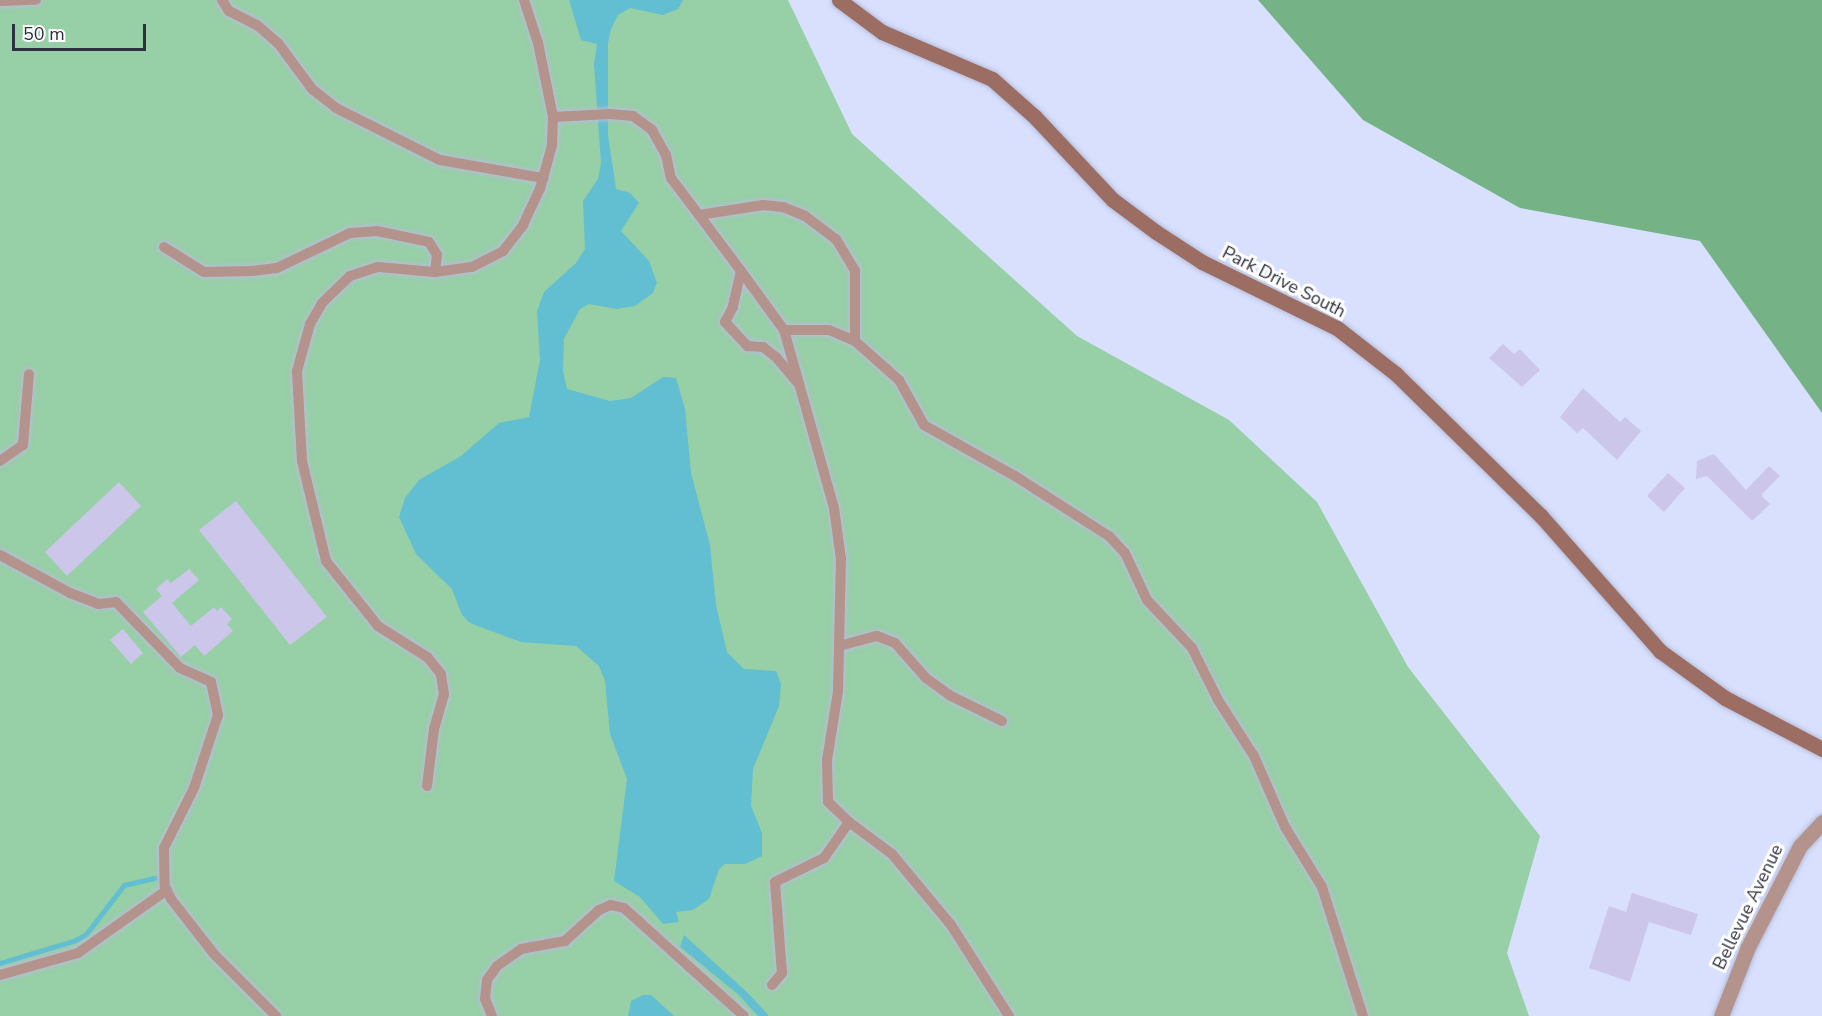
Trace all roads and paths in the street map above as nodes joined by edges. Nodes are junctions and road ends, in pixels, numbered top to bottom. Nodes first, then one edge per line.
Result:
1 (36, 0) edge
2 (222, 0) edge
3 (524, 0) edge
4 (839, 0) edge
5 (0, 1) edge
6 (553, 117) junction
7 (543, 178) junction
8 (699, 215) junction
9 (164, 247) dead end
10 (741, 271) junction
11 (435, 272) junction
12 (784, 330) junction
13 (855, 341) junction
14 (28, 374) dead end
15 (802, 388) junction
16 (0, 460) edge
17 (0, 555) edge
18 (839, 646) junction
19 (1002, 721) dead end
20 (1822, 749) edge
21 (427, 786) dead end
22 (849, 822) junction
23 (1822, 822) edge
24 (167, 890) junction
25 (0, 975) edge
26 (772, 985) dead end
27 (276, 1016) edge
28 (492, 1016) edge
29 (744, 1016) edge
30 (1010, 1016) edge
31 (1363, 1016) edge
32 (1721, 1016) edge

1 - 5 lane
2 - 7 lane
3 - 6 lane
4 - 20 street, Park Drive South
6 - 7 lane
6 - 8 lane
7 - 11 lane
8 - 10 lane
8 - 13 lane
9 - 11 lane
10 - 12 lane
10 - 15 lane
11 - 21 lane
12 - 13 lane
12 - 15 lane
13 - 31 lane
14 - 16 lane
15 - 18 lane
17 - 24 lane
18 - 19 lane
18 - 22 lane
22 - 26 lane
22 - 30 lane
23 - 32 street, Bellevue Avenue
24 - 25 lane
24 - 27 lane
28 - 29 lane

